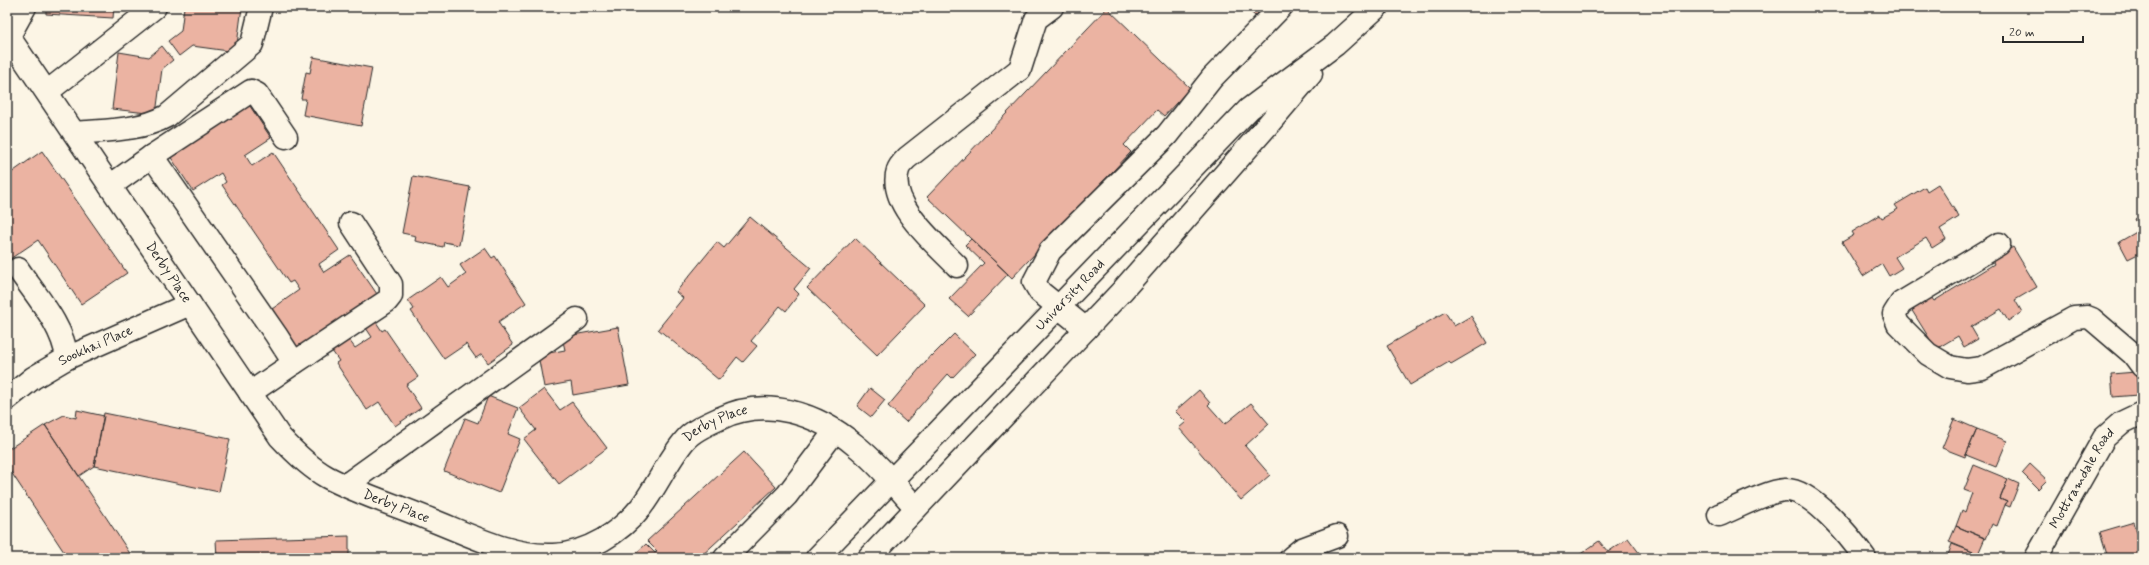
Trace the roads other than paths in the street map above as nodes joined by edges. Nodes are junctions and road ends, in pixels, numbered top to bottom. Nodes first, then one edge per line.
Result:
1 (24, 7) edge
2 (155, 7) edge
3 (261, 7) edge
4 (1052, 7) edge
5 (1281, 7) edge
6 (1377, 7) edge
7 (8, 35) edge
8 (1335, 45) junction
9 (47, 92) junction
10 (75, 133) junction
11 (286, 137) dead end
12 (152, 156) junction
13 (110, 186) junction
14 (351, 224) dead end
15 (1998, 244) dead end
16 (956, 266) dead end
17 (18, 269) dead end
18 (190, 304) junction
19 (1059, 307) junction
20 (577, 319) dead end
21 (1086, 329) junction
22 (67, 358) junction
23 (294, 363) junction
24 (2142, 366) edge
25 (250, 393) junction
26 (7, 399) edge
27 (2142, 413) edge
28 (835, 431) junction
29 (891, 481) junction
30 (346, 485) junction
31 (916, 508) junction
32 (1719, 515) dead end
33 (1337, 536) dead end
34 (725, 558) edge
35 (817, 558) edge
36 (869, 558) edge
37 (1290, 558) edge
38 (1865, 558) edge
39 (2036, 558) edge

1 - 7 street
2 - 9 street
3 - 10 street
4 - 16 street
5 - 19 street
6 - 8 street, University Road
7 - 9 street, Derby Place
8 - 19 street, University Road
8 - 21 street, University Road
9 - 10 street, Derby Place
10 - 13 street, Derby Place
11 - 12 street
12 - 13 street
12 - 23 street
13 - 18 street, Derby Place
14 - 23 street
15 - 24 street
17 - 22 street
18 - 22 street, Sookhai Place
18 - 25 street, Derby Place
19 - 21 street
19 - 29 street, University Road
20 - 30 street
21 - 31 street, University Road
22 - 26 street, Sookhai Place
23 - 25 street
25 - 30 street, Derby Place
27 - 39 street, Mottramdale Road
28 - 29 street, Derby Place
28 - 30 street, Derby Place
28 - 34 street
29 - 31 street, Derby Place
29 - 35 street, University Road
31 - 36 street, University Road
32 - 38 street
33 - 37 street

